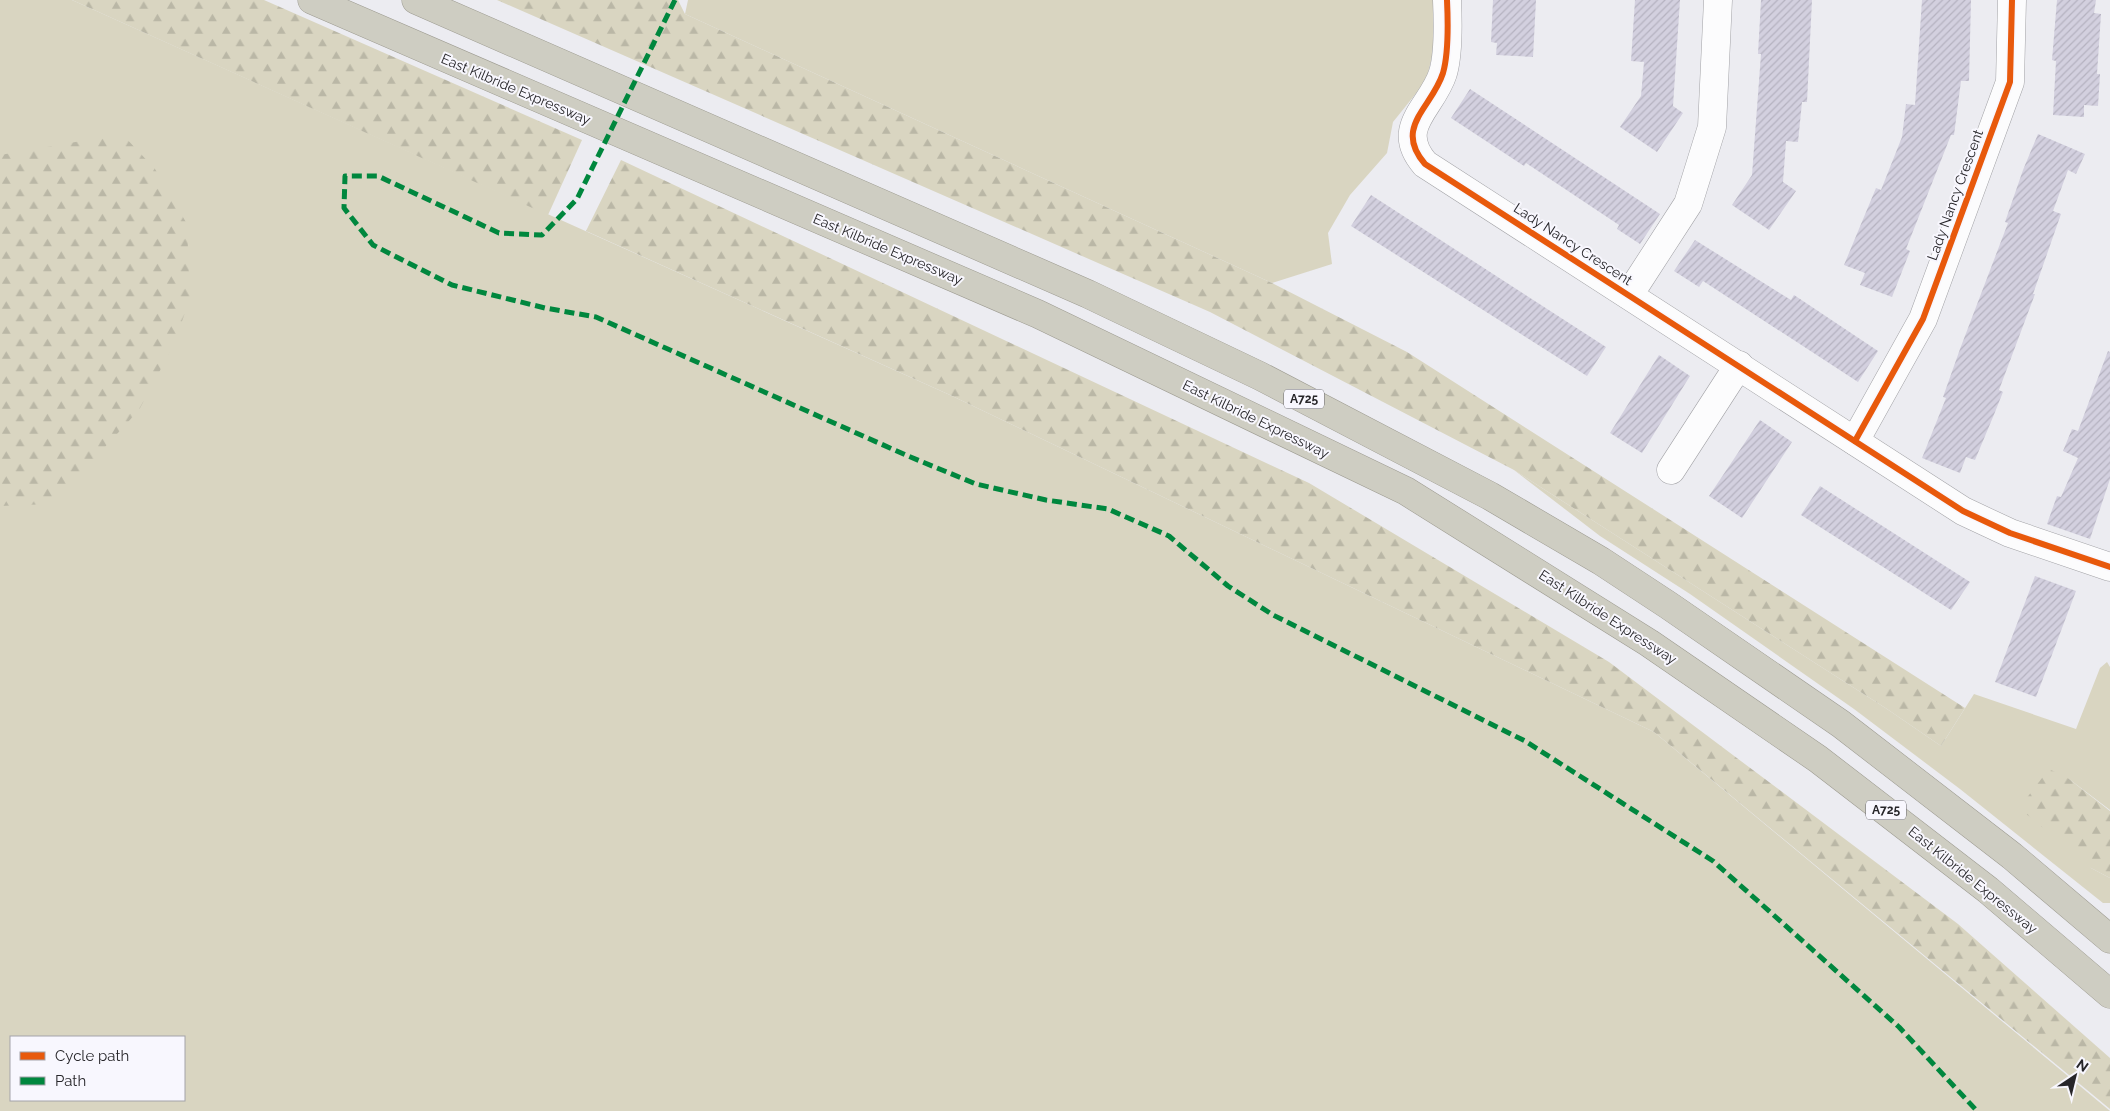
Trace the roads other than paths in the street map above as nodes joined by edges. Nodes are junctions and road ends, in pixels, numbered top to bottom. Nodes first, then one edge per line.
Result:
1 (312, 0) edge
2 (416, 0) edge
3 (1448, 0) edge
4 (1718, 0) edge
5 (2012, 0) edge
6 (1629, 295) junction
7 (1739, 365) junction
8 (1855, 441) junction
9 (1671, 470) dead end
10 (2110, 567) edge
11 (2109, 938) edge
12 (2110, 994) edge

1 - 12 highway, East Kilbride Expressway / A725
2 - 11 highway, A725
3 - 6 street, Lady Nancy Crescent
4 - 6 street
5 - 8 street, Lady Nancy Crescent
6 - 7 street, Lady Nancy Crescent
7 - 8 street, Lady Nancy Crescent
7 - 9 street
8 - 10 street, Lady Nancy Crescent

